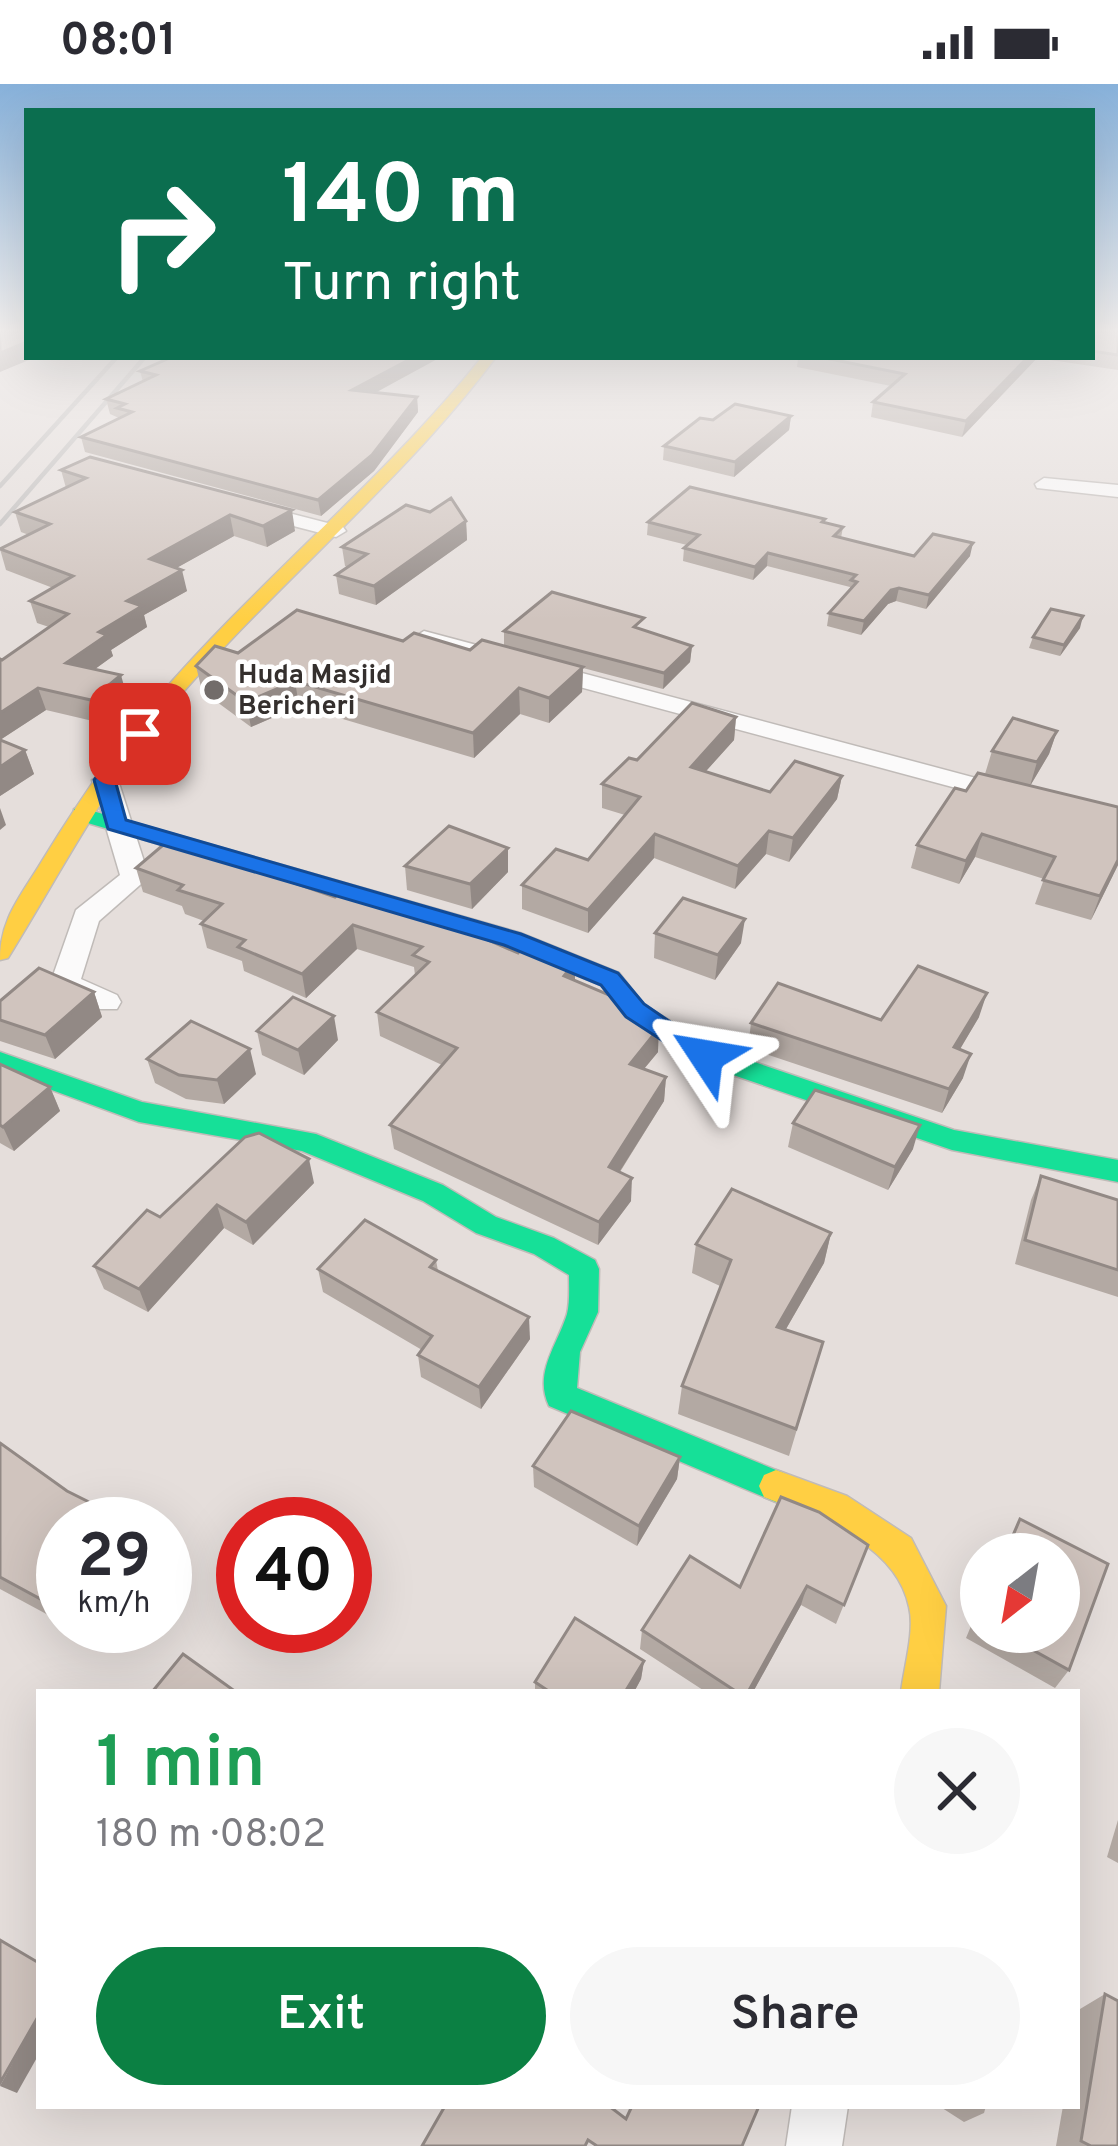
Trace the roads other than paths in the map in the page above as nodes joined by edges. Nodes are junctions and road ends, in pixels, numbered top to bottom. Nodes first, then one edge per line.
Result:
1 (438, 427) edge
2 (1044, 484) dead end
3 (1118, 491) edge
4 (224, 502) edge
5 (336, 531) junction
6 (421, 637) edge
7 (105, 780) junction
8 (1029, 800) edge
9 (82, 814) junction
10 (116, 824) junction
11 (0, 952) edge
12 (106, 1002) dead end
13 (0, 1061) edge
14 (1118, 1171) edge
15 (920, 1689) edge
16 (820, 2109) edge
17 (814, 2146) edge

1 - 5 street
2 - 3 street
4 - 5 street
5 - 7 street
6 - 8 street
7 - 9 street
7 - 10 street
9 - 10 street
9 - 11 street
10 - 12 street
10 - 14 street
13 - 15 street
16 - 17 street

